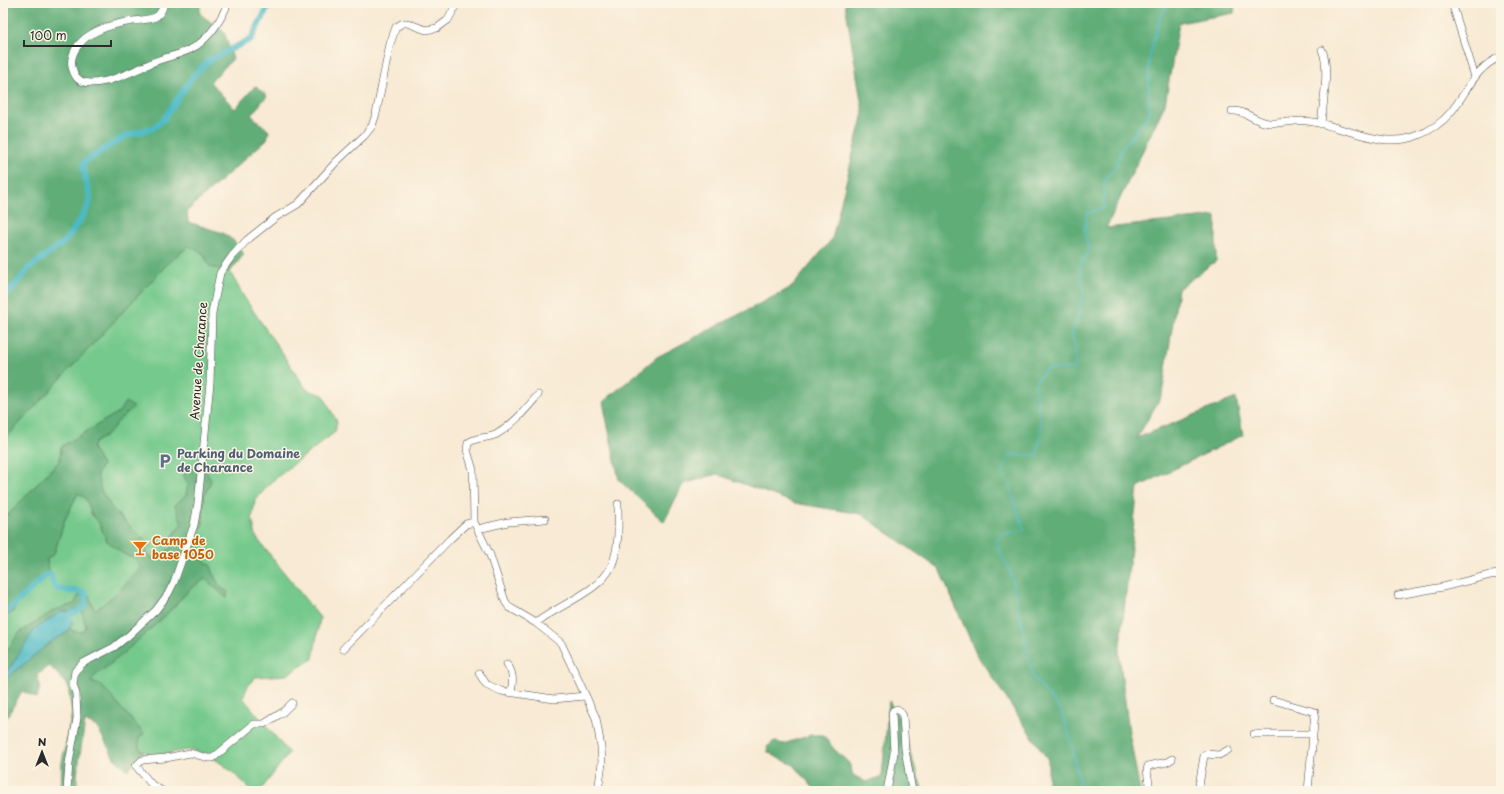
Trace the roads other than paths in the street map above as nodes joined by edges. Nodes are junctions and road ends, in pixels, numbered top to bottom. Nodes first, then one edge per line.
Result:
1 (164, 3) edge
2 (228, 3) edge
3 (457, 3) edge
4 (1452, 3) edge
5 (1322, 50) dead end
6 (1501, 57) edge
7 (1475, 77) junction
8 (1232, 112) dead end
9 (1321, 124) junction
10 (538, 395) dead end
11 (618, 504) dead end
12 (545, 519) dead end
13 (476, 525) junction
14 (1501, 574) edge
15 (1398, 595) dead end
16 (536, 623) junction
17 (343, 649) dead end
18 (507, 664) dead end
19 (479, 673) dead end
20 (510, 692) junction
21 (585, 696) junction
22 (1273, 700) dead end
23 (292, 703) dead end
24 (1254, 734) dead end
25 (1313, 734) junction
26 (1228, 750) dead end
27 (1172, 759) dead end
28 (67, 791) edge
29 (162, 791) edge
30 (598, 791) edge
31 (886, 791) edge
32 (912, 791) edge
33 (1150, 791) edge
34 (1198, 791) edge
35 (1308, 791) edge

1 - 2 street
3 - 28 street, Avenue de Charance
4 - 7 street
5 - 9 street
6 - 7 street
7 - 9 street
8 - 9 street
10 - 13 street
11 - 16 street
12 - 13 street
13 - 16 street
13 - 17 street
14 - 15 street
16 - 21 street
18 - 20 street
19 - 20 street
20 - 21 street
21 - 30 street
22 - 25 street
23 - 29 street
24 - 25 street
25 - 35 street
26 - 34 street
27 - 33 street
31 - 32 street

